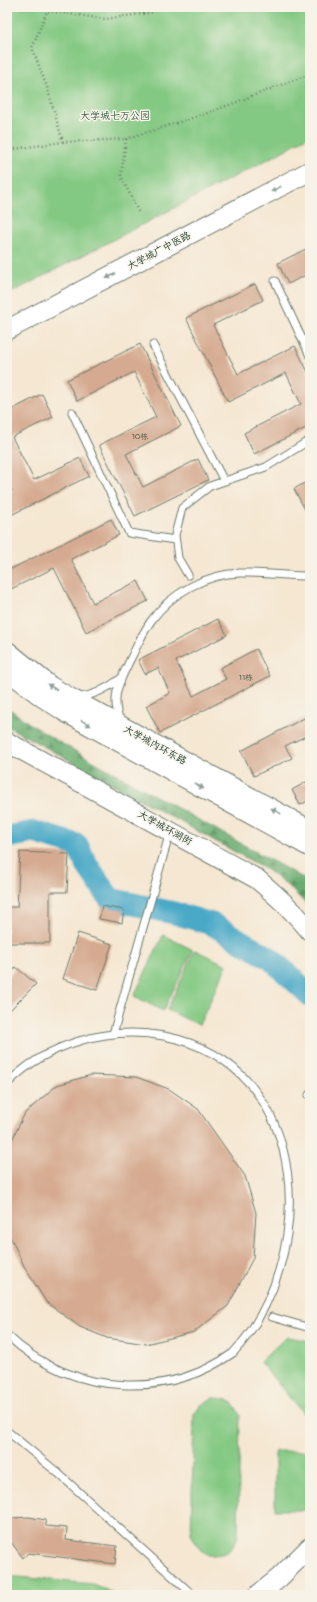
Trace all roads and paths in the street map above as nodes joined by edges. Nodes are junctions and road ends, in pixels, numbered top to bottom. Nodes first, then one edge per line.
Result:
1 (157, 7) edge
2 (310, 74) edge
3 (126, 139) junction
4 (63, 142) junction
5 (7, 150) edge
6 (310, 171) edge
7 (310, 185) edge
8 (138, 213) dead end
9 (275, 281) dead end
10 (7, 330) edge
11 (7, 344) edge
12 (153, 345) dead end
13 (310, 356) edge
14 (72, 412) dead end
15 (310, 440) edge
16 (224, 482) junction
17 (176, 540) junction
18 (188, 575) dead end
19 (310, 576) edge
20 (7, 651) edge
21 (7, 670) edge
22 (120, 679) junction
23 (69, 697) junction
24 (123, 728) junction
25 (7, 742) edge
26 (305, 825) edge
27 (170, 831) junction
28 (310, 846) edge
29 (310, 931) edge
30 (113, 1034) junction
31 (7, 1084) edge
32 (265, 1094) dead end
33 (272, 1316) dead end
34 (310, 1328) edge
35 (256, 1334) dead end
36 (7, 1335) edge
37 (7, 1431) edge
38 (310, 1548) edge
39 (193, 1595) edge
40 (258, 1595) edge

1 - 4 path
2 - 3 path
3 - 4 path
3 - 8 path
4 - 5 path
6 -> 10 main road, 大学城广中医路
7 - 11 main road, 大学城广中医路
9 - 13 lane
12 - 16 lane
14 - 17 lane
15 - 16 lane
16 - 17 lane
17 - 18 lane
19 - 22 lane
23 -> 20 main road, 大学城内环东路
21 -> 28 main road, 大学城内环东路
22 - 23 lane
22 - 24 lane
23 - 24 main road, 大学城内环东路
26 -> 24 main road, 大学城内环东路
25 - 27 main road, 大学城环湖街
27 - 29 main road, 大学城环湖街
27 - 30 lane
30 - 31 lane
30 - 32 lane
33 - 34 lane
35 - 36 lane
37 - 39 lane
38 - 40 main road

